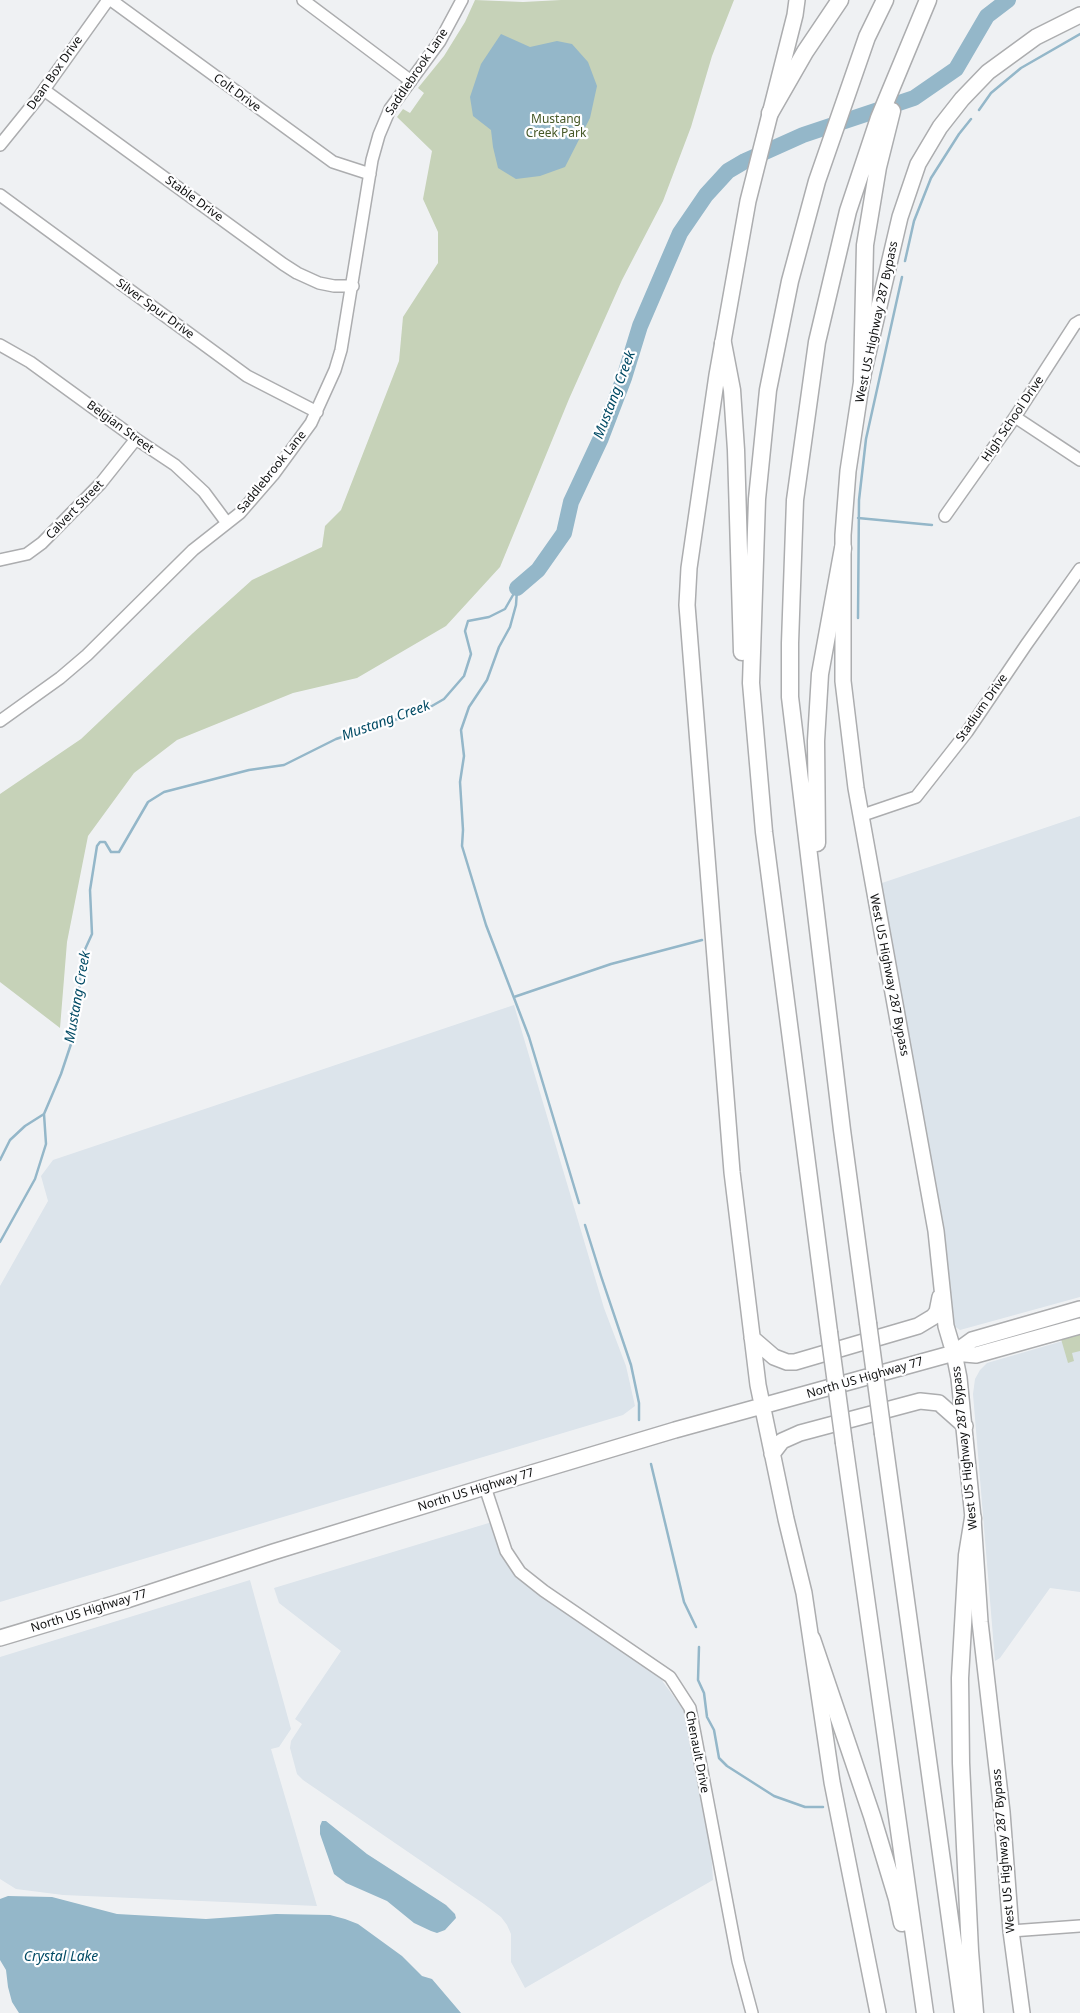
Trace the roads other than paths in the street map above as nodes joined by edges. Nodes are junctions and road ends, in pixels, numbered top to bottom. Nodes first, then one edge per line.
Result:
1 (109, 0) edge
2 (303, 0) edge
3 (462, 0) edge
4 (797, 0) edge
5 (840, 0) edge
6 (885, 0) edge
7 (928, 0) edge
8 (1080, 15) edge
9 (902, 65) junction
10 (411, 81) junction
11 (44, 90) junction
12 (768, 118) junction
13 (0, 145) edge
14 (370, 174) junction
15 (0, 195) edge
16 (353, 286) junction
17 (1080, 321) edge
18 (723, 342) junction
19 (0, 345) edge
20 (862, 379) junction
21 (317, 412) junction
22 (1015, 417) junction
23 (136, 440) junction
24 (1080, 460) edge
25 (945, 516) dead end
26 (226, 523) junction
27 (843, 548) junction
28 (0, 560) edge
29 (1080, 569) edge
30 (753, 704) junction
31 (2, 716) edge
32 (860, 816) junction
33 (815, 903) junction
34 (941, 1294) junction
35 (1080, 1309) edge
36 (1080, 1326) edge
37 (752, 1338) junction
38 (954, 1353) junction
39 (763, 1406) junction
40 (965, 1426) junction
41 (772, 1454) junction
42 (485, 1487) junction
43 (973, 1518) junction
44 (0, 1638) edge
45 (812, 1639) junction
46 (1080, 1926) edge
47 (1011, 1931) junction
48 (752, 2013) edge
49 (878, 2013) edge
50 (919, 2013) edge
51 (925, 2013) edge
52 (963, 2013) edge
53 (975, 2013) edge
54 (1022, 2013) edge

1 - 11 street, Dean Box Drive
1 - 14 street, Colt Drive
2 - 10 street
3 - 10 street, Saddlebrook Lane
4 - 12 main road
5 - 12 highway
6 - 30 highway
7 - 9 highway
8 - 20 main road, West US Highway 287 Bypass
9 - 20 highway
9 - 33 highway
10 - 14 street, Saddlebrook Lane
11 - 13 street, Dean Box Drive
11 - 16 street, Stable Drive
12 - 18 main road
14 - 16 street, Saddlebrook Lane
15 - 21 street, Silver Spur Drive
16 - 21 street, Saddlebrook Lane
17 - 22 street, High School Drive
18 - 30 highway
18 - 37 main road
19 - 23 street, Belgian Street
20 - 27 main road, West US Highway 287 Bypass
21 - 26 street, Saddlebrook Lane
22 - 24 street
22 - 25 street, High School Drive
23 - 26 street, Belgian Street
23 - 28 street, Calvert Street
26 - 31 street, Saddlebrook Lane
27 - 32 main road, West US Highway 287 Bypass
27 - 33 highway
29 - 32 street, Stadium Drive
30 - 51 highway, bridge
32 - 34 main road, West US Highway 287 Bypass
33 - 52 highway, bridge
34 - 37 main road
34 - 38 main road, West US Highway 287 Bypass
35 - 38 main road, North US Highway 77
36 - 38 main road, North US Highway 77
37 - 39 main road
38 - 39 main road, North US Highway 77
38 - 40 main road, West US Highway 287 Bypass
39 - 41 main road
39 - 42 main road, North US Highway 77
40 - 41 main road
40 - 43 main road, West US Highway 287 Bypass
41 - 45 main road
42 - 44 main road, North US Highway 77
42 - 48 street, Chenault Drive
43 - 47 main road, West US Highway 287 Bypass
43 - 53 highway
45 - 49 main road
45 - 50 highway
46 - 47 street
47 - 54 main road, West US Highway 287 Bypass

